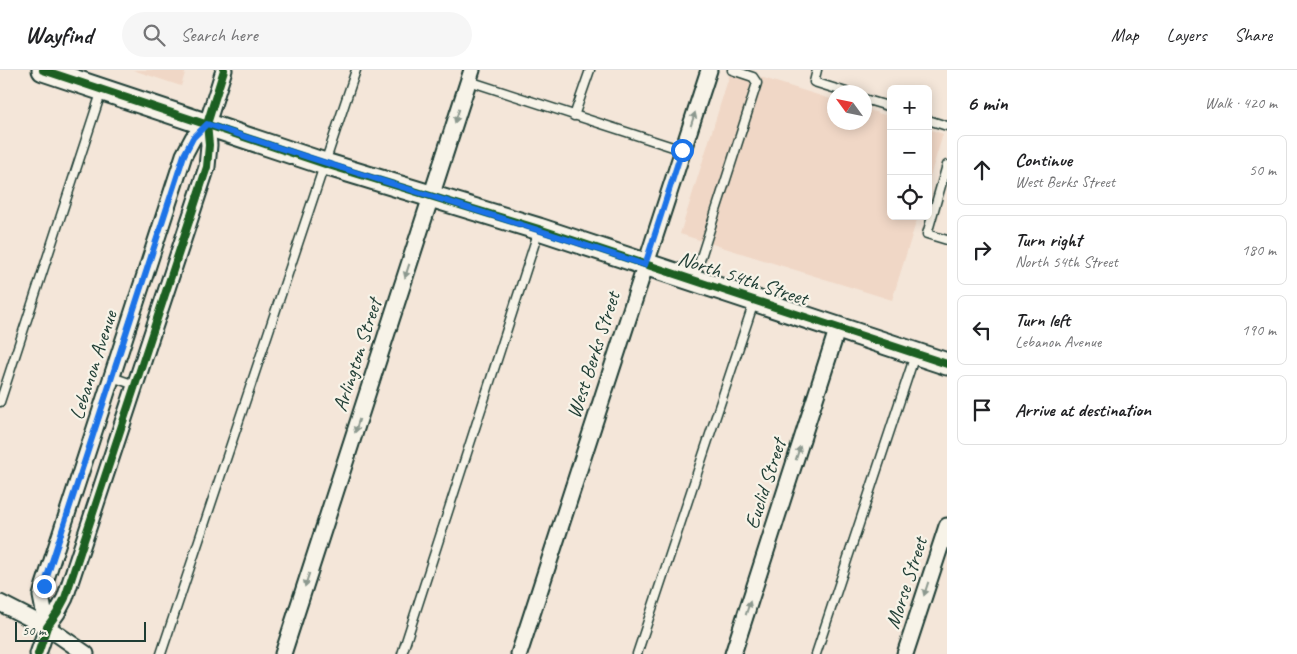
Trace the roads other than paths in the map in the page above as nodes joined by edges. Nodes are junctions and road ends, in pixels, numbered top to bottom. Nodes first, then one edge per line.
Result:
1 (43, 70) edge
2 (224, 70) edge
3 (356, 70) edge
4 (590, 70) edge
5 (709, 70) edge
6 (732, 70) edge
7 (817, 70) edge
8 (470, 76) edge
9 (827, 86) edge
10 (102, 89) junction
11 (872, 102) edge
12 (887, 107) edge
13 (574, 116) junction
14 (932, 121) edge
15 (207, 124) junction
16 (947, 126) edge
17 (682, 150) junction
18 (325, 164) junction
19 (947, 165) edge
20 (432, 196) junction
21 (539, 229) junction
22 (947, 240) edge
23 (645, 265) junction
24 (693, 280) junction
25 (755, 300) junction
26 (838, 327) junction
27 (916, 354) junction
28 (947, 364) edge
29 (112, 377) junction
30 (135, 385) junction
31 (0, 402) edge
32 (947, 526) edge
33 (0, 603) edge
34 (47, 627) junction
35 (38, 654) edge
36 (86, 654) edge
37 (161, 654) edge
38 (283, 654) edge
39 (402, 654) edge
40 (519, 654) edge
41 (637, 654) edge
42 (733, 654) edge
43 (816, 654) edge
44 (905, 654) edge

1 - 10 street, North 54th Street
2 - 15 street, Lebanon Avenue
3 - 18 lane
4 - 13 lane
17 -> 5 street, West Berks Street
6 - 24 lane
7 - 9 lane
8 - 13 lane
8 -> 20 street, Arlington Street
10 - 15 street, North 54th Street
10 - 31 lane
11 - 12 lane
13 - 17 lane
14 - 16 lane
15 - 18 street, North 54th Street
15 - 29 street, Lebanon Avenue
15 - 30 street, Lebanon Avenue
17 - 23 street, West Berks Street
18 - 20 street, North 54th Street
18 - 37 lane
19 - 22 lane
20 - 21 street, North 54th Street
20 -> 38 street, Arlington Street
21 - 23 street, North 54th Street
21 - 39 lane
23 - 24 street, North 54th Street
23 - 40 street, West Berks Street
24 - 25 street, North 54th Street
25 - 26 street, North 54th Street
25 - 41 lane
26 - 27 street, North 54th Street
42 -> 26 street, Euclid Street
27 - 28 street, North 54th Street
27 - 43 lane
29 - 30 lane
29 - 34 street, Lebanon Avenue
30 - 34 street, Lebanon Avenue
32 -> 44 street, Morse Street
33 - 34 street
34 - 35 street, Lebanon Avenue
34 - 36 street

